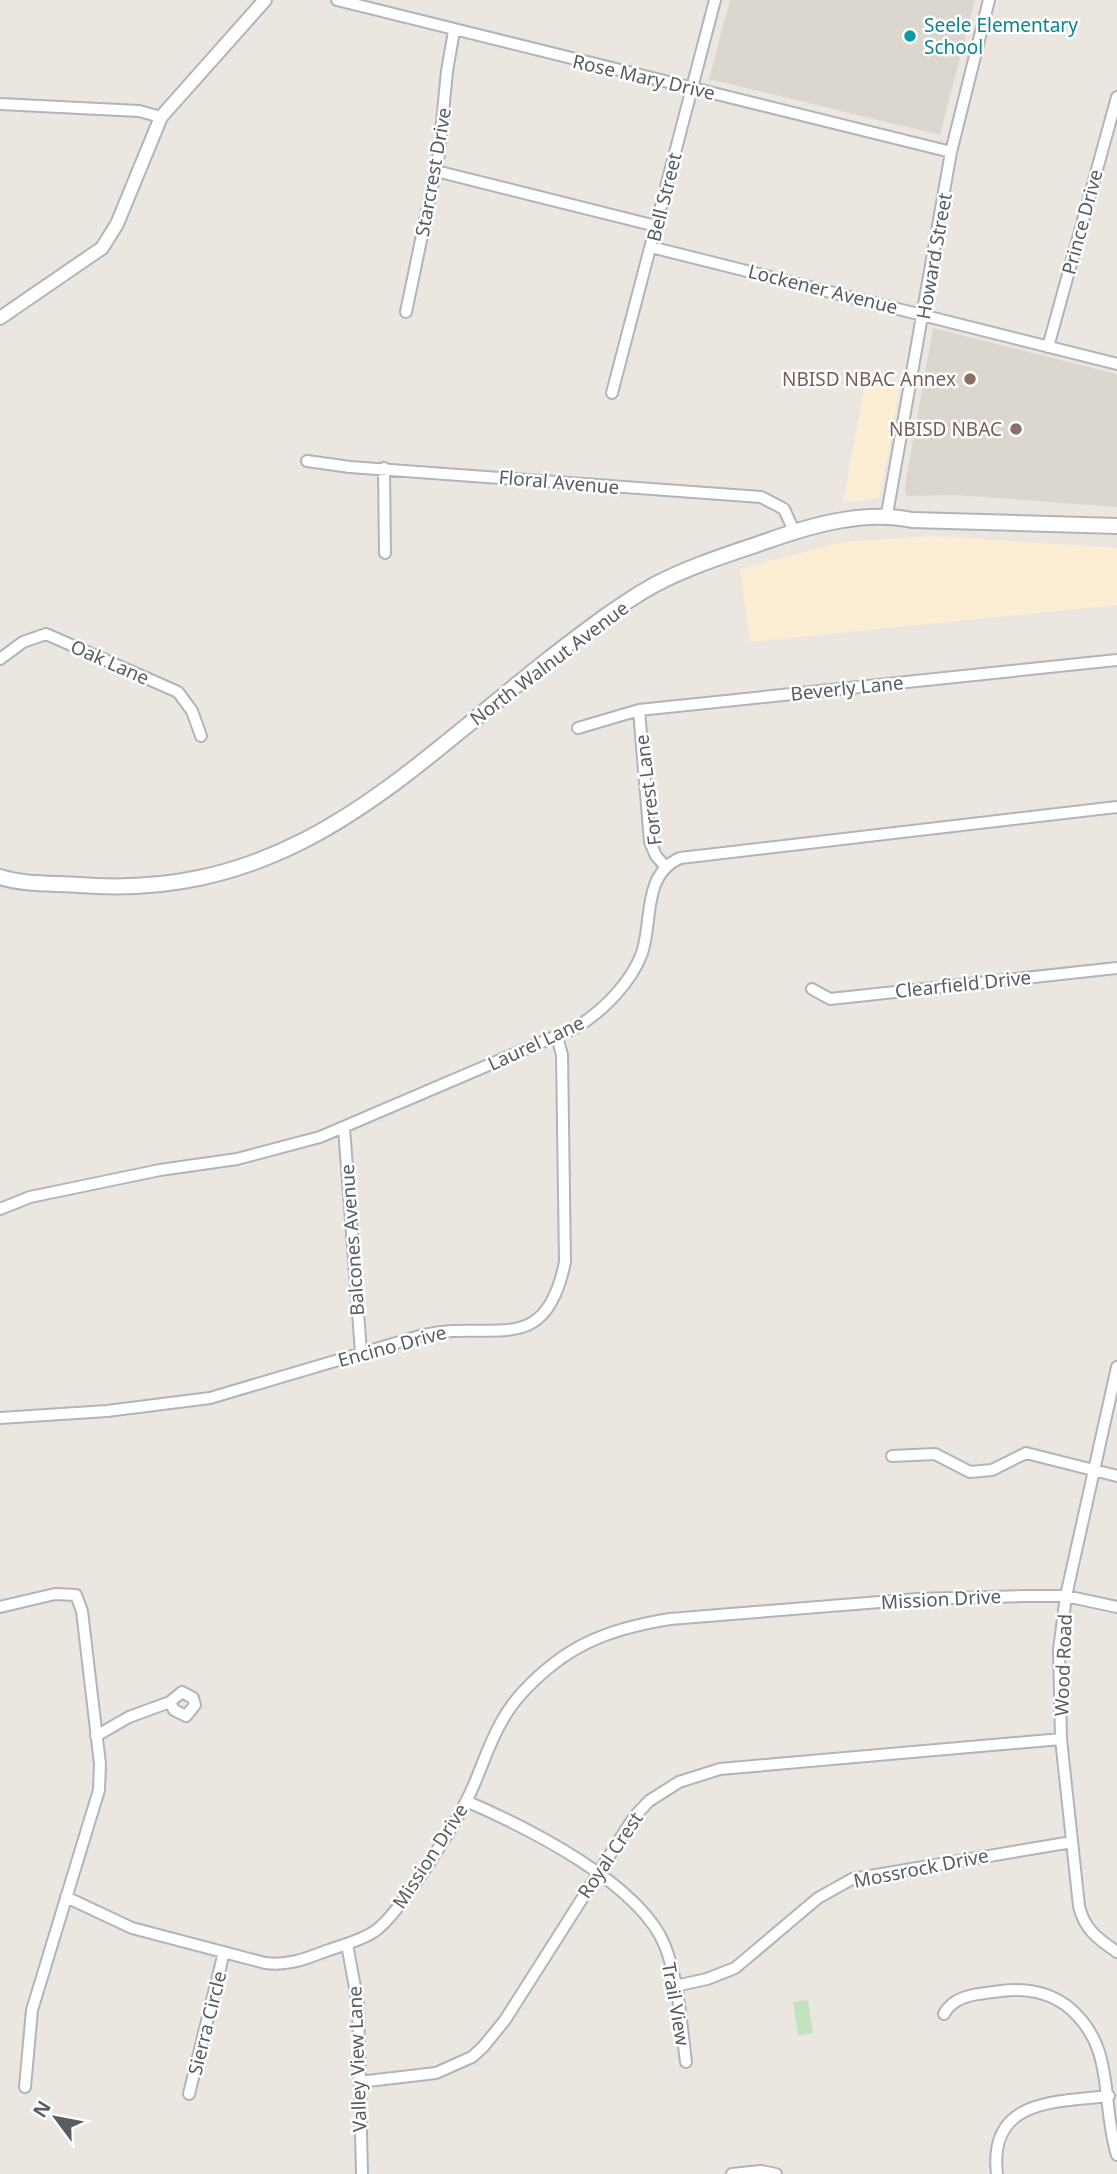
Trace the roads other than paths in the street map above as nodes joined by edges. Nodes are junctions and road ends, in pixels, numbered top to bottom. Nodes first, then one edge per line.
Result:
1 (265, 0) edge
2 (337, 0) edge
3 (715, 0) edge
4 (989, 0) edge
5 (454, 31) junction
6 (692, 88) junction
7 (1117, 97) edge
8 (0, 104) edge
9 (161, 117) junction
10 (951, 152) junction
11 (436, 171) junction
12 (656, 226) junction
13 (651, 247) junction
14 (406, 312) dead end
15 (924, 313) junction
16 (0, 318) edge
17 (1048, 347) junction
18 (1117, 364) edge
19 (612, 393) dead end
20 (307, 461) dead end
21 (384, 468) junction
22 (887, 514) junction
23 (1117, 526) edge
24 (794, 531) junction
25 (385, 553) dead end
26 (0, 659) edge
27 (1117, 660) edge
28 (639, 710) junction
29 (579, 728) dead end
30 (201, 736) dead end
31 (1117, 807) edge
32 (666, 867) junction
33 (3, 879) edge
34 (1117, 968) edge
35 (811, 989) dead end
36 (557, 1036) junction
37 (344, 1128) junction
38 (0, 1209) edge
39 (361, 1352) junction
40 (1117, 1367) edge
41 (0, 1418) edge
42 (892, 1455) dead end
43 (1095, 1469) junction
44 (1117, 1476) edge
45 (1066, 1595) junction
46 (0, 1607) edge
47 (1117, 1607) edge
48 (170, 1702) dead end
49 (96, 1736) junction
50 (1061, 1739) junction
51 (466, 1801) junction
52 (1072, 1842) junction
53 (596, 1874) junction
54 (66, 1898) junction
55 (347, 1944) junction
56 (225, 1952) junction
57 (1117, 1952) edge
58 (675, 1986) junction
59 (944, 2014) dead end
60 (686, 2062) dead end
61 (359, 2082) junction
62 (25, 2087) dead end
63 (189, 2094) dead end
64 (1109, 2096) junction
65 (1117, 2155) edge
66 (362, 2174) edge
67 (732, 2174) edge
68 (776, 2174) edge
69 (997, 2174) edge

1 - 9 street
2 - 5 street, Rose Mary Drive
3 - 6 street, Bell Street
4 - 10 street, Howard Street
5 - 6 street, Rose Mary Drive
5 - 11 street, Starcrest Drive
6 - 10 street, Rose Mary Drive
6 - 12 street, Bell Street
7 - 17 street, Prince Drive
8 - 9 street
9 - 16 street
10 - 15 street, Howard Street
11 - 12 street
11 - 14 street, Starcrest Drive
12 - 13 street, Bell Street
13 - 15 street, Lockener Avenue
13 - 19 street, Bell Street
15 - 17 street, Lockener Avenue
15 - 22 street, Howard Street
17 - 18 street, Lockener Avenue
20 - 21 street, Floral Avenue
21 - 24 street, Floral Avenue
21 - 25 street
22 - 23 main road, North Walnut Avenue
22 - 24 main road, North Walnut Avenue
24 - 33 main road, North Walnut Avenue
26 - 30 street, Oak Lane
27 - 28 street, Beverly Lane
28 - 29 street, Beverly Lane
28 - 32 street, Forrest Lane
31 - 32 street
32 - 36 street, Laurel Lane
34 - 35 street, Clearfield Drive
36 - 37 street, Laurel Lane
36 - 39 street, Encino Drive
37 - 38 street, Laurel Lane
37 - 39 street, Balcones Avenue
39 - 41 street, Encino Drive
40 - 43 street, Wood Road
42 - 43 street
43 - 44 street
43 - 45 street, Wood Road
45 - 47 street, Mission Drive
45 - 50 street, Wood Road
45 - 51 street, Mission Drive
46 - 49 street
48 - 49 street
49 - 54 street
50 - 52 street, Wood Road
50 - 53 street, Royal Crest
51 - 53 street, Trail View
51 - 55 street, Mission Drive
52 - 57 street, Wood Road
52 - 58 street, Mossrock Drive
53 - 58 street, Trail View
53 - 61 street, Royal Crest
54 - 56 street, Mission Drive
54 - 62 street
55 - 56 street, Mission Drive
55 - 61 street, Valley View Lane
56 - 63 street, Sierra Circle
58 - 60 street, Trail View
59 - 64 street
61 - 66 street, Valley View Lane
64 - 65 street
64 - 69 street
67 - 68 street

